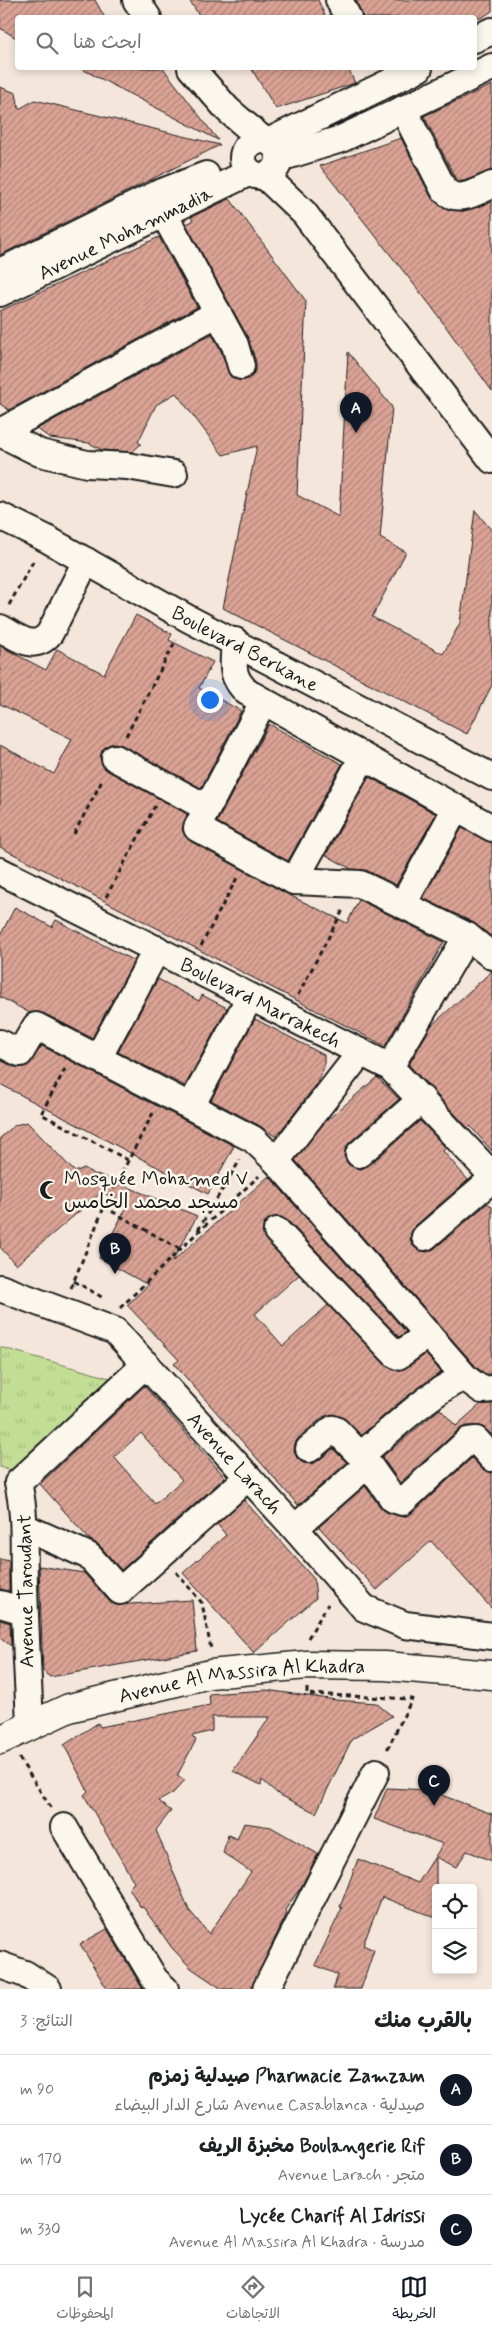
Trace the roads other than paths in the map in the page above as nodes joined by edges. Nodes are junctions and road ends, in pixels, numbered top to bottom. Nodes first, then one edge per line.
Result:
1 (136, 0) edge
2 (339, 0) edge
3 (146, 15) edge
4 (346, 15) edge
5 (492, 31) edge
6 (477, 38) edge
7 (492, 68) edge
8 (193, 70) edge
9 (410, 70) edge
10 (378, 77) edge
11 (403, 109) junction
12 (262, 157) junction
13 (492, 185) edge
14 (161, 204) junction
15 (0, 272) edge
16 (0, 293) edge
17 (218, 313) junction
18 (241, 366) dead end
19 (0, 432) edge
20 (492, 460) edge
21 (174, 474) dead end
22 (0, 516) edge
23 (86, 561) junction
24 (4, 617) edge
25 (235, 641) junction
26 (263, 702) junction
27 (363, 757) junction
28 (115, 758) dead end
29 (492, 777) edge
30 (207, 808) junction
31 (456, 808) junction
32 (492, 828) edge
33 (0, 871) edge
34 (294, 881) junction
35 (403, 904) junction
36 (467, 936) junction
37 (158, 949) junction
38 (492, 956) edge
39 (250, 997) junction
40 (0, 1042) edge
41 (361, 1052) junction
42 (87, 1053) junction
43 (390, 1067) junction
44 (422, 1099) junction
45 (191, 1106) junction
46 (359, 1154) dead end
47 (276, 1161) junction
48 (492, 1174) edge
49 (492, 1179) edge
50 (277, 1231) dead end
51 (425, 1237) dead end
52 (0, 1288) edge
53 (428, 1334) junction
54 (146, 1364) junction
55 (467, 1379) junction
56 (492, 1389) edge
57 (309, 1449) dead end
58 (492, 1458) edge
59 (364, 1459) junction
60 (248, 1477) junction
61 (9, 1479) edge
62 (24, 1527) junction
63 (295, 1528) junction
64 (12, 1608) edge
65 (492, 1636) edge
66 (492, 1675) edge
67 (30, 1724) junction
68 (0, 1740) edge
69 (376, 1772) dead end
70 (64, 1827) road end
71 (0, 1965) edge
72 (48, 1989) edge
73 (165, 1989) edge
74 (266, 1989) edge

1 - 3 street
2 - 4 street
5 - 6 street
7 - 11 street
8 - 12 street
9 - 10 street
10 - 12 street
11 - 12 street
11 - 13 street
12 - 14 street, Avenue Mohammadia
12 - 20 street
14 - 15 street, Avenue Mohammadia
14 - 16 street, Avenue Mohammadia
14 - 17 street
17 - 18 street
17 - 19 street
19 - 21 street
22 - 23 street, Boulevard Berkane
23 - 24 street
23 - 25 street, Boulevard Berkane
25 - 26 street
25 - 29 street, Boulevard Berkane
26 - 27 street
26 - 30 street
27 - 31 street
27 - 34 street
28 - 30 street
30 - 34 street
31 - 32 street
31 - 35 street
33 - 37 street, Boulevard Marrakech
34 - 35 street
35 - 36 street
36 - 38 street
36 - 43 street
37 - 39 street, Boulevard Marrakech
37 - 42 street
39 - 41 street, Boulevard Marrakech
39 - 45 street
40 - 42 street
41 - 43 street, Boulevard Marrakech
41 - 47 street
42 - 45 street
43 - 44 street, Boulevard Marrakech
44 - 46 street
44 - 48 street, Boulevard Marrakech
45 - 47 street
47 - 53 street
49 - 51 street
50 - 53 street
52 - 54 street, Avenue Larach
53 - 55 street
54 - 60 street, Avenue Larach
54 - 61 street, Avenue Taroudant
55 - 56 street
55 - 59 street
57 - 59 street
58 - 59 street
59 - 63 street
60 - 62 street
60 - 63 street, Avenue Larach
61 - 62 street, Avenue Taroudant
62 - 64 street, Avenue Taroudant
63 - 65 street, Avenue Larach
64 - 67 street, Avenue Taroudant
66 - 67 main road, Avenue Al Massira Al Khadra
67 - 68 main road, Avenue Al Massira Al Khadra
69 - 74 street
70 - 73 street
71 - 72 street

